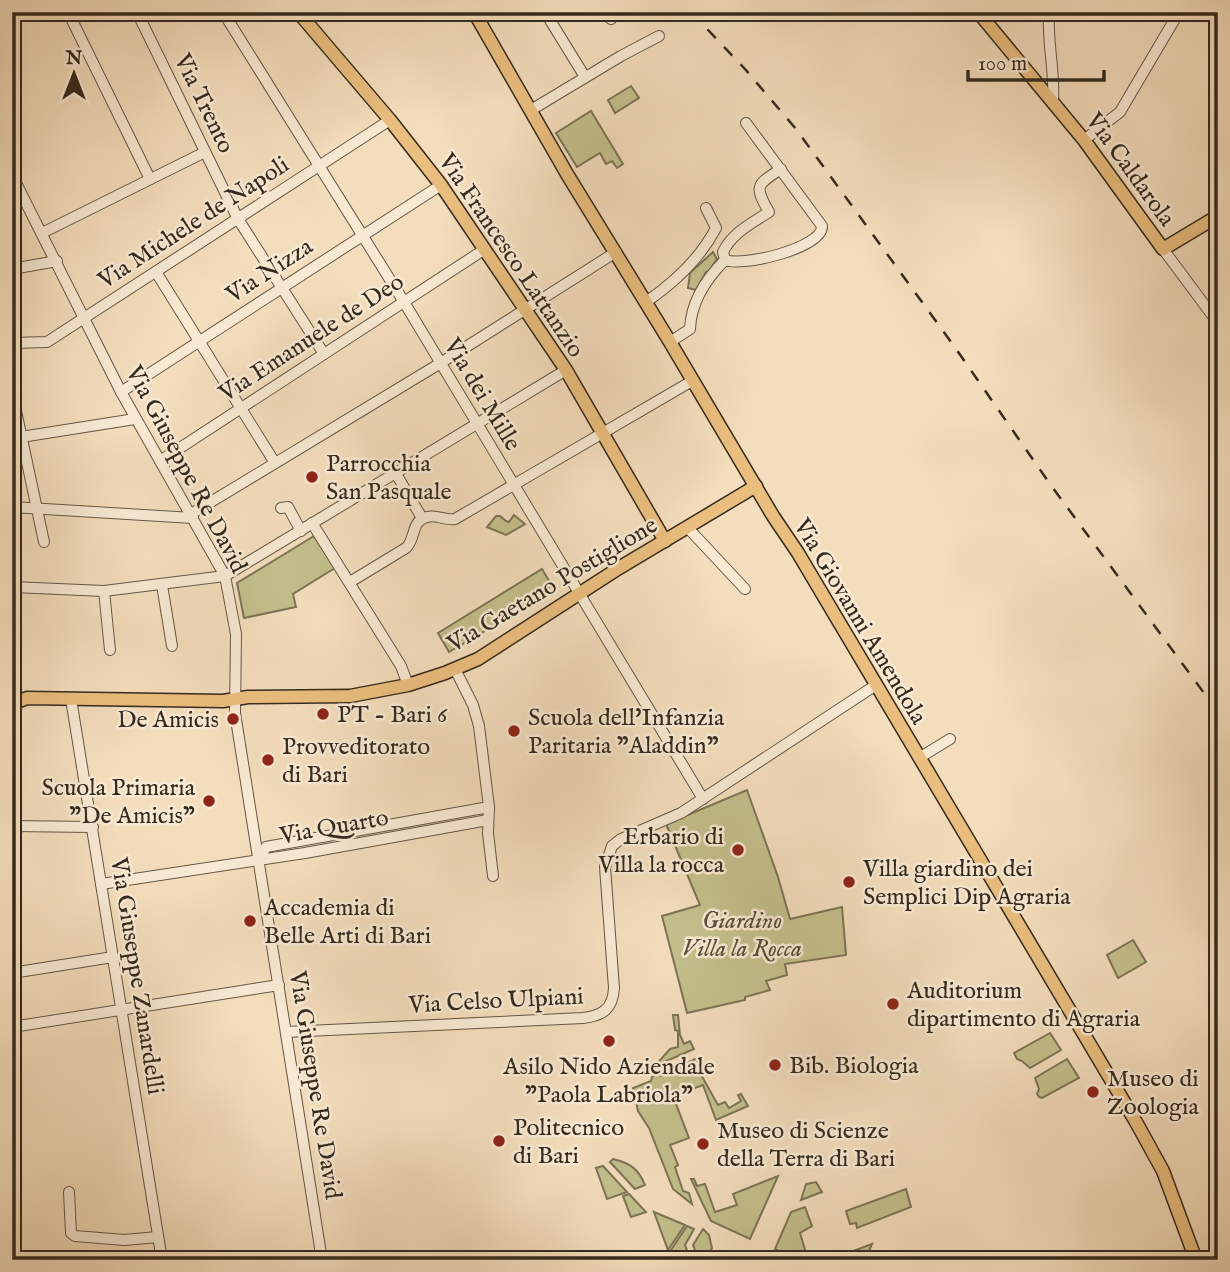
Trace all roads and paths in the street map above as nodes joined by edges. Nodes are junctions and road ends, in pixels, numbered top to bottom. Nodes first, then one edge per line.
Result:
1 (68, 12) edge
2 (137, 12) edge
3 (223, 12) edge
4 (298, 12) edge
5 (474, 12) edge
6 (545, 12) edge
7 (602, 12) edge
8 (617, 12) edge
9 (978, 12) edge
10 (1049, 12) edge
11 (1179, 12) edge
12 (659, 36) dead end
13 (586, 77) junction
14 (1053, 101) junction
15 (531, 110) junction
16 (390, 120) junction
17 (746, 123) dead end
18 (1084, 140) junction
19 (205, 152) junction
20 (320, 166) junction
21 (781, 169) junction
22 (12, 175) edge
23 (150, 179) junction
24 (440, 185) junction
25 (706, 208) dead end
26 (1218, 216) edge
27 (237, 219) junction
28 (42, 233) junction
29 (363, 235) junction
30 (485, 249) junction
31 (1163, 249) junction
32 (616, 252) junction
33 (725, 260) junction
34 (57, 261) junction
35 (12, 269) edge
36 (156, 272) junction
37 (282, 287) junction
38 (404, 302) junction
39 (646, 302) junction
40 (526, 310) junction
41 (85, 317) junction
42 (1218, 323) edge
43 (199, 341) junction
44 (670, 342) junction
45 (12, 343) edge
46 (324, 354) junction
47 (439, 364) junction
48 (566, 370) junction
49 (692, 381) junction
50 (12, 391) edge
51 (121, 393) junction
52 (241, 408) junction
53 (135, 419) junction
54 (477, 424) junction
55 (602, 435) junction
56 (21, 437) junction
57 (160, 461) junction
58 (275, 463) junction
59 (395, 472) junction
60 (513, 485) junction
61 (756, 486) junction
62 (12, 507) edge
63 (281, 508) dead end
64 (38, 510) junction
65 (192, 516) junction
66 (422, 518) junction
67 (312, 523) junction
68 (687, 527) junction
69 (301, 531) junction
70 (664, 541) junction
71 (44, 542) dead end
72 (225, 576) junction
73 (350, 582) junction
74 (162, 586) junction
75 (12, 587) edge
76 (745, 589) dead end
77 (104, 591) junction
78 (579, 594) junction
79 (172, 646) dead end
80 (110, 650) dead end
81 (456, 669) junction
82 (408, 685) junction
83 (876, 685) junction
84 (71, 699) junction
85 (236, 700) junction
86 (12, 704) edge
87 (948, 739) dead end
88 (919, 758) junction
89 (703, 799) junction
90 (489, 807) junction
91 (488, 820) junction
92 (12, 826) edge
93 (93, 827) junction
94 (303, 841) junction
95 (305, 853) junction
96 (259, 860) junction
97 (493, 876) dead end
98 (101, 884) junction
99 (113, 957) junction
100 (12, 973) edge
101 (279, 985) junction
102 (121, 1011) junction
103 (12, 1027) edge
104 (286, 1032) junction
105 (69, 1192) dead end
106 (158, 1237) junction
107 (162, 1260) edge
108 (322, 1260) edge
109 (1196, 1260) edge

1 - 23 street
2 - 19 street, Via Trento
3 - 20 street, Via dei Mille
4 - 16 main road, Via Francesco Lattanzio
5 - 15 main road, Via Giovanni Amendola
6 - 13 street
7 - 8 street
9 - 14 main road, Via Caldarola
10 - 14 street
11 - 18 street
12 - 13 street
13 - 15 street
14 - 18 main road, Via Caldarola
15 - 32 main road, Via Giovanni Amendola
16 - 20 street, Via Michele de Napoli
16 - 24 main road, Via Francesco Lattanzio
17 - 21 street
18 - 31 main road, Via Caldarola
19 - 23 street
19 - 27 street, Via Trento
20 - 27 street, Via Michele de Napoli
20 - 29 street, Via dei Mille
21 - 33 street
21 - 33 street
22 - 28 street, Via Giuseppe Re David
23 - 28 street
24 - 29 street, Via Nizza
24 - 30 main road, Via Francesco Lattanzio
25 - 39 street
26 - 31 main road
27 - 36 street, Via Michele de Napoli
27 - 37 street, Via Trento
28 - 34 street, Via Giuseppe Re David
29 - 37 street, Via Nizza
29 - 38 street, Via dei Mille
30 - 38 street, Via Emanuele de Deo
30 - 40 main road, Via Francesco Lattanzio
31 - 42 street, Via Caldarola
32 - 39 main road, Via Giovanni Amendola
32 - 40 street
33 - 44 street
34 - 35 street
34 - 41 street, Via Giuseppe Re David
36 - 41 street, Via Michele de Napoli
36 - 43 street
37 - 43 street, Via Nizza
37 - 46 street, Via Trento
38 - 46 street, Via Emanuele de Deo
38 - 47 street, Via dei Mille
39 - 44 main road, Via Giovanni Amendola
40 - 47 street
40 - 48 main road, Via Francesco Lattanzio
41 - 45 street, Via Michele de Napoli
41 - 51 street, Via Giuseppe Re David
43 - 51 street, Via Nizza
43 - 52 street
44 - 49 main road, Via Giovanni Amendola
46 - 52 street, Via Emanuele de Deo
47 - 54 street, Via dei Mille
47 - 58 street
48 - 54 street
48 - 55 main road, Via Francesco Lattanzio
49 - 55 street
49 - 61 main road, Via Giovanni Amendola
50 - 56 street
51 - 53 street, Via Giuseppe Re David
52 - 57 street, Via Emanuele de Deo
52 - 58 street
53 - 56 street
53 - 57 street, Via Giuseppe Re David
54 - 59 street
54 - 60 street, Via dei Mille
55 - 60 street
55 - 70 main road, Via Francesco Lattanzio
56 - 64 street
57 - 65 street, Via Giuseppe Re David
58 - 65 street
59 - 66 street
59 - 67 street
60 - 66 street
60 - 78 street, Via dei Mille
61 - 68 main road, Via Gaetano Postiglione
61 - 83 main road, Via Giovanni Amendola
62 - 64 street
63 - 69 street
64 - 65 street
64 - 71 street
65 - 72 street, Via Giuseppe Re David
66 - 73 street
67 - 69 street
67 - 73 street
68 - 70 main road, Via Gaetano Postiglione
68 - 76 street
69 - 72 street
70 - 78 main road, Via Gaetano Postiglione
72 - 74 street
72 - 85 street, Via Giuseppe Re David
73 - 82 street
74 - 77 street
74 - 79 street
75 - 77 street
77 - 80 street
78 - 81 main road, Via Gaetano Postiglione
78 - 89 street, Via dei Mille
81 - 82 main road, Via Gaetano Postiglione
81 - 90 street
82 - 85 main road, Via Gaetano Postiglione
83 - 88 main road, Via Giovanni Amendola
83 - 89 street, Via Celso Ulpiani
84 - 85 main road, Via Gaetano Postiglione
84 - 86 main road, Via Gaetano Postiglione
84 - 93 street, Via Giuseppe Zanardelli
85 - 96 street, Via Giuseppe Re David
87 - 88 street
88 - 109 main road, Via Giovanni Amendola
89 - 104 street, Via Celso Ulpiani
90 - 91 street
90 - 94 street, Via Quarto
91 - 95 street, Via Quarto
91 - 97 street
92 - 93 street
93 - 98 street, Via Giuseppe Zanardelli
94 - 95 street
94 - 96 street, Via Quarto
95 - 96 street, Via Quarto
96 - 98 street
96 - 101 street, Via Giuseppe Re David
98 - 99 street, Via Giuseppe Zanardelli
99 - 100 street
99 - 102 street, Via Giuseppe Zanardelli
101 - 102 street
101 - 104 street, Via Giuseppe Re David
102 - 103 street
102 - 106 street, Via Giuseppe Zanardelli
104 - 108 street, Via Giuseppe Re David
105 - 106 street
106 - 107 street, Via Giuseppe Zanardelli

